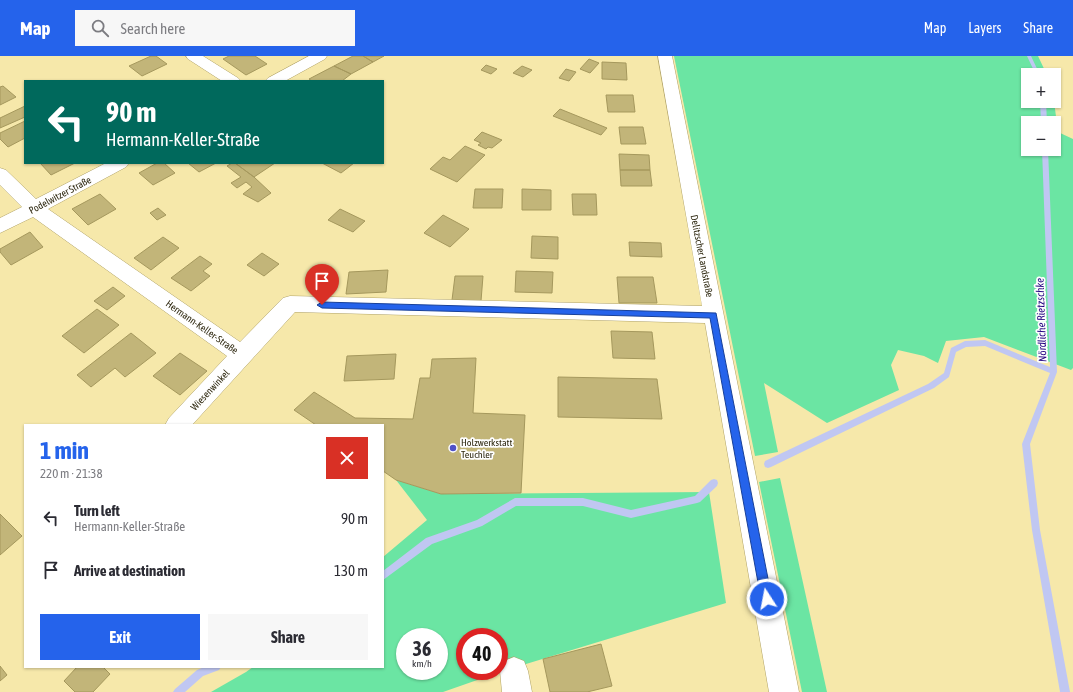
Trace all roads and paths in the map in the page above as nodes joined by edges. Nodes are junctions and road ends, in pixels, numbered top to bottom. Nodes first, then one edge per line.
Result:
1 (193, 56) edge
2 (320, 56) edge
3 (665, 56) edge
4 (231, 80) edge
5 (275, 80) edge
6 (118, 164) edge
7 (0, 174) edge
8 (35, 208) junction
9 (0, 226) edge
10 (713, 315) junction
11 (242, 355) junction
12 (178, 424) edge
13 (784, 692) edge

1 - 4 street
2 - 5 street
3 - 10 street, Delitzscher Landstraße
6 - 8 street, Podelwitzer Straße
7 - 8 street, Hermann-Keller-Straße
8 - 9 street, Podelwitzer Straße
8 - 11 street, Hermann-Keller-Straße
10 - 11 street, Hermann-Keller-Straße
10 - 13 street, Delitzscher Landstraße
11 - 12 street, Wiesenwinkel

